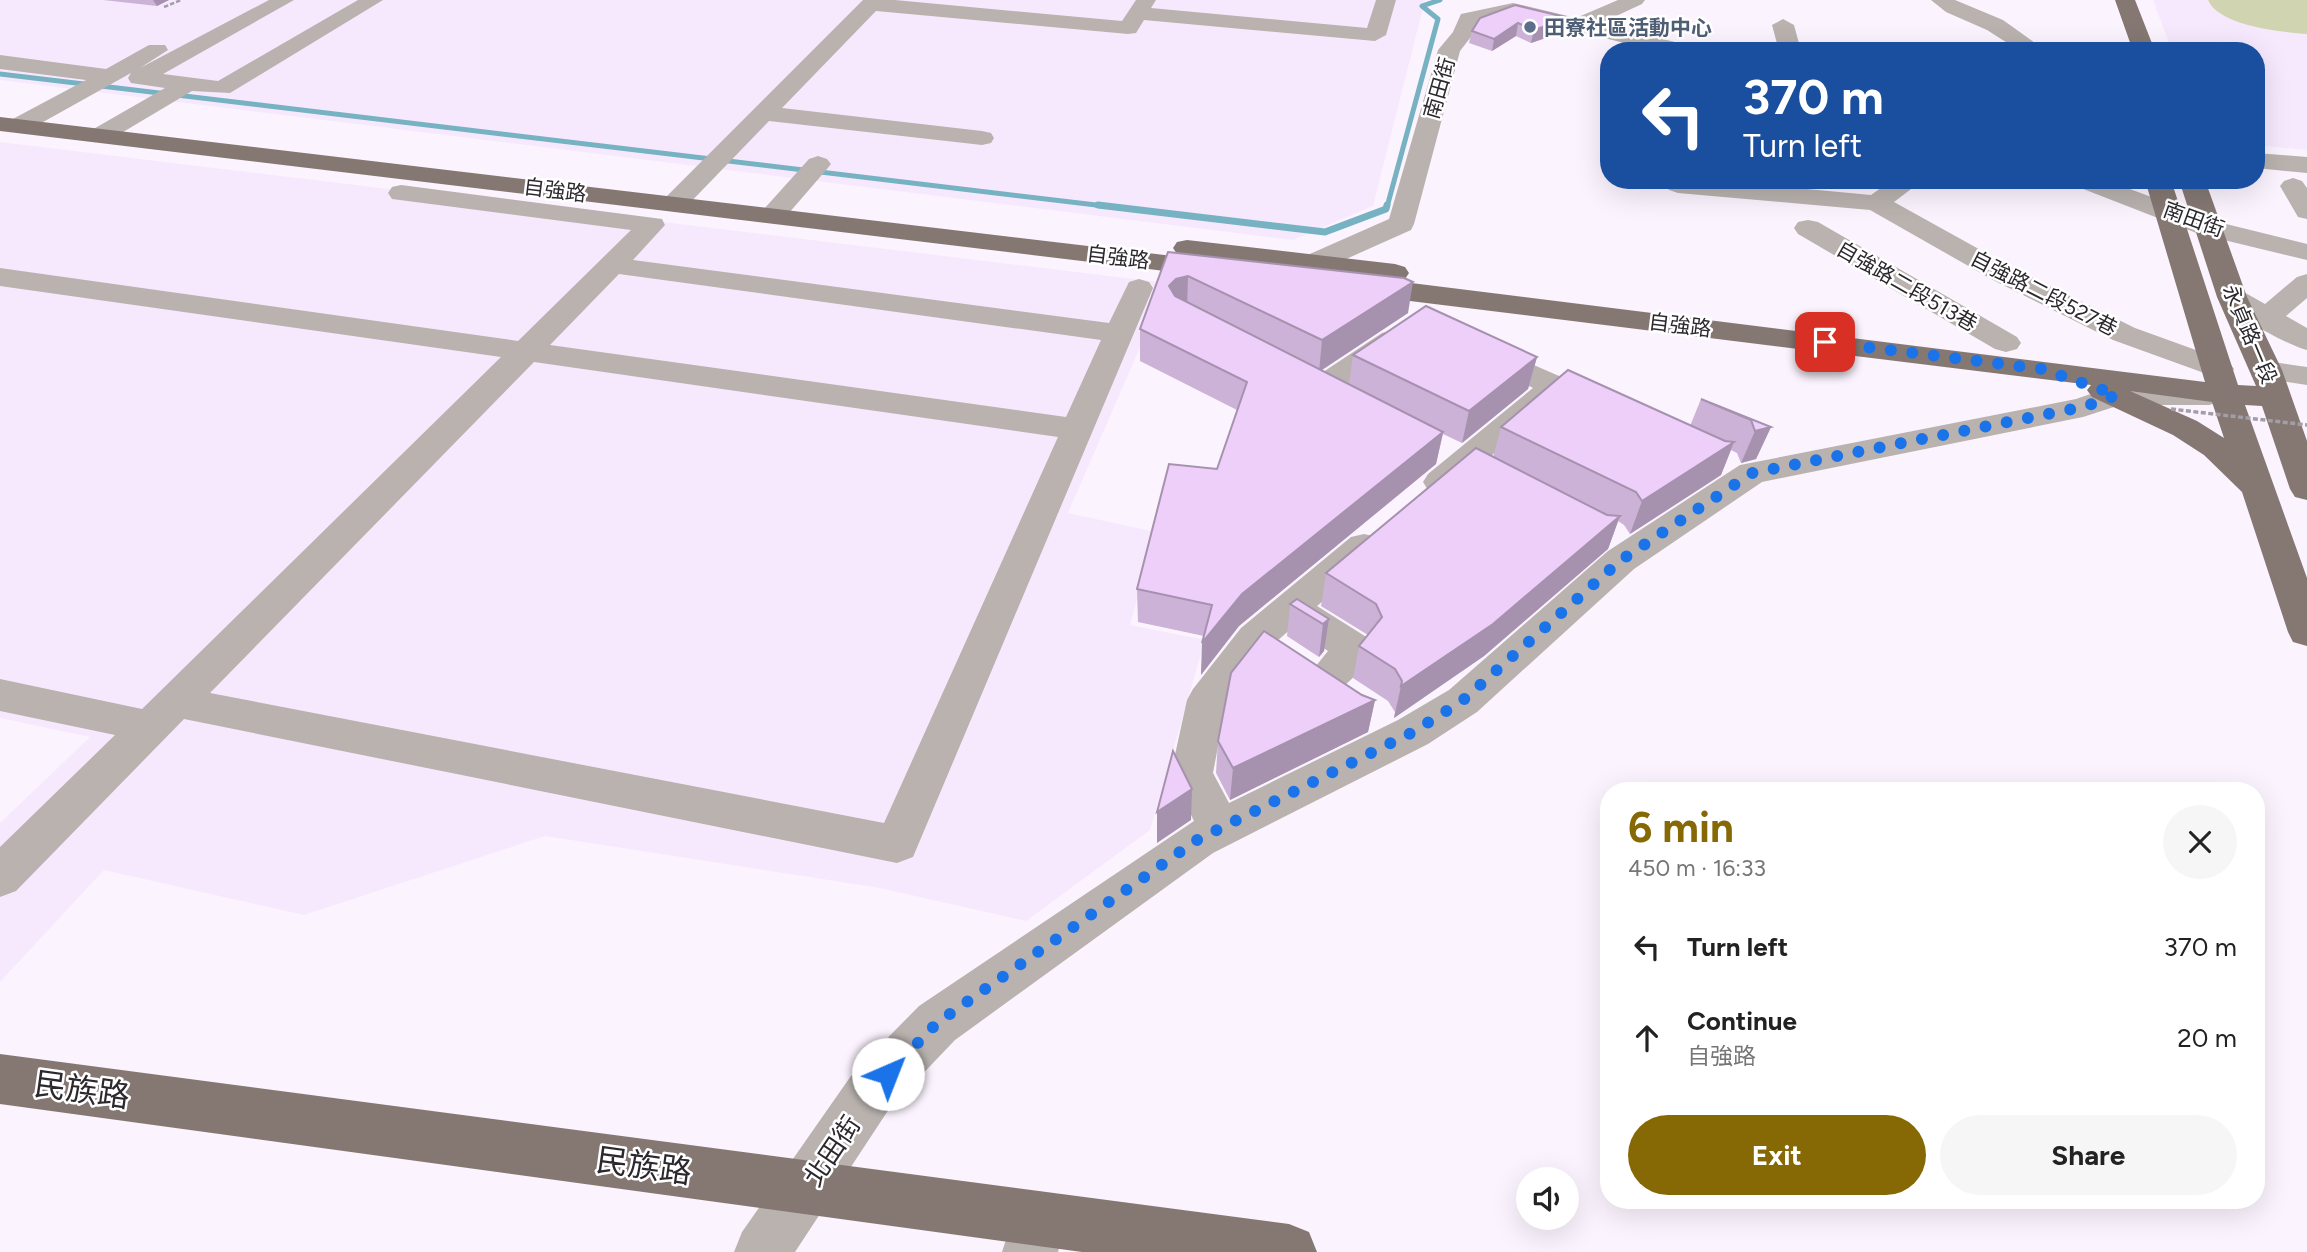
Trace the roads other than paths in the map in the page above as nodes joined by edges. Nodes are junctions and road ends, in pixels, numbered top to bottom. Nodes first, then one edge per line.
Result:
1 (253, 0) edge
2 (284, 0) edge
3 (373, 0) edge
4 (990, 0) edge
5 (1113, 0) edge
6 (1386, 0) edge
7 (1635, 0) edge
8 (2124, 0) edge
9 (1942, 2) edge
10 (1142, 6) edge
11 (1581, 24) junction
12 (1783, 25) dead end
13 (2112, 37) dead end
14 (1650, 42) edge
15 (1788, 42) edge
16 (2021, 42) edge
17 (2129, 42) edge
18 (2140, 42) edge
19 (0, 62) edge
20 (112, 75) junction
21 (188, 84) junction
22 (764, 113) junction
23 (15, 118) edge
24 (109, 129) junction
25 (982, 138) dead end
26 (818, 163) dead end
27 (2265, 164) edge
28 (2300, 176) edge
29 (1730, 189) edge
30 (1896, 189) edge
31 (2108, 189) edge
32 (2161, 189) edge
33 (2195, 189) edge
34 (401, 193) dead end
35 (680, 197) junction
36 (785, 201) junction
37 (1875, 203) junction
38 (2169, 210) junction
39 (2307, 211) edge
40 (1808, 228) dead end
41 (2209, 228) junction
42 (2307, 252) edge
43 (611, 265) junction
44 (1311, 271) junction
45 (0, 277) edge
46 (2307, 283) edge
47 (1139, 288) dead end
48 (2232, 297) junction
49 (2267, 318) junction
50 (1119, 333) junction
51 (2307, 341) edge
52 (2006, 343) junction
53 (526, 351) junction
54 (2042, 369) junction
55 (2307, 376) edge
56 (2222, 382) junction
57 (2283, 389) edge
58 (2117, 395) junction
59 (1357, 405) edge
60 (1077, 429) junction
61 (2307, 488) edge
62 (2259, 491) junction
63 (1291, 608) junction
64 (2307, 632) edge
65 (1255, 638) junction
66 (0, 695) edge
67 (164, 715) junction
68 (1220, 829) junction
69 (0, 877) edge
70 (0, 1079) edge
71 (807, 1189) junction
72 (1035, 1236) edge
73 (761, 1252) edge
74 (1289, 1252) edge

1 - 20 street
2 - 21 street
3 - 21 street
4 - 5 street
6 - 10 street
7 - 11 street
8 - 18 main road
9 - 16 street
10 - 22 street
11 - 14 street, 南田街
11 - 44 street, 南田街
12 - 15 street
13 - 17 main road
19 - 20 street
20 - 23 street
21 - 24 street
22 - 25 street
22 - 35 street
23 - 24 main road, 自強路
24 - 35 main road, 自強路
26 - 36 street
27 - 28 street
28 - 39 street
29 - 37 street
30 - 37 street
31 - 38 street, 南田街
32 - 38 main road, 永貞路一段
33 - 41 main road, 永貞路一段
34 - 43 street
35 - 36 main road, 自強路
36 - 44 main road, 自強路
37 - 56 street, 自強路二段527巷
38 - 41 street, 南田街
38 - 56 main road, 永貞路一段
40 - 52 street, 自強路二段513巷
41 - 42 street, 南田街
41 - 48 main road, 永貞路一段
43 - 50 street
43 - 53 street
44 - 52 main road, 自強路
44 - 54 main road, 自強路
45 - 53 street
46 - 49 street
47 - 50 street
48 - 49 street
48 - 57 main road, 永貞路一段
49 - 51 street
50 - 60 street
52 - 56 main road, 自強路
53 - 60 street
53 - 67 street
54 - 56 main road, 自強路
54 - 58 main road
55 - 57 street
56 - 57 main road, 自強路
56 - 58 street, 北田街
56 - 62 main road, 永貞路一段
57 - 61 main road, 永貞路一段
58 - 62 main road
58 - 68 street, 北田街
59 - 63 street
60 - 67 street
62 - 64 main road, 永貞路一段
63 - 65 street
63 - 65 street
65 - 68 street
66 - 67 street
67 - 69 street
68 - 71 street, 北田街
70 - 71 main road, 民族路
71 - 72 main road, 民族路
71 - 73 street, 北田街
72 - 74 main road, 民族路

